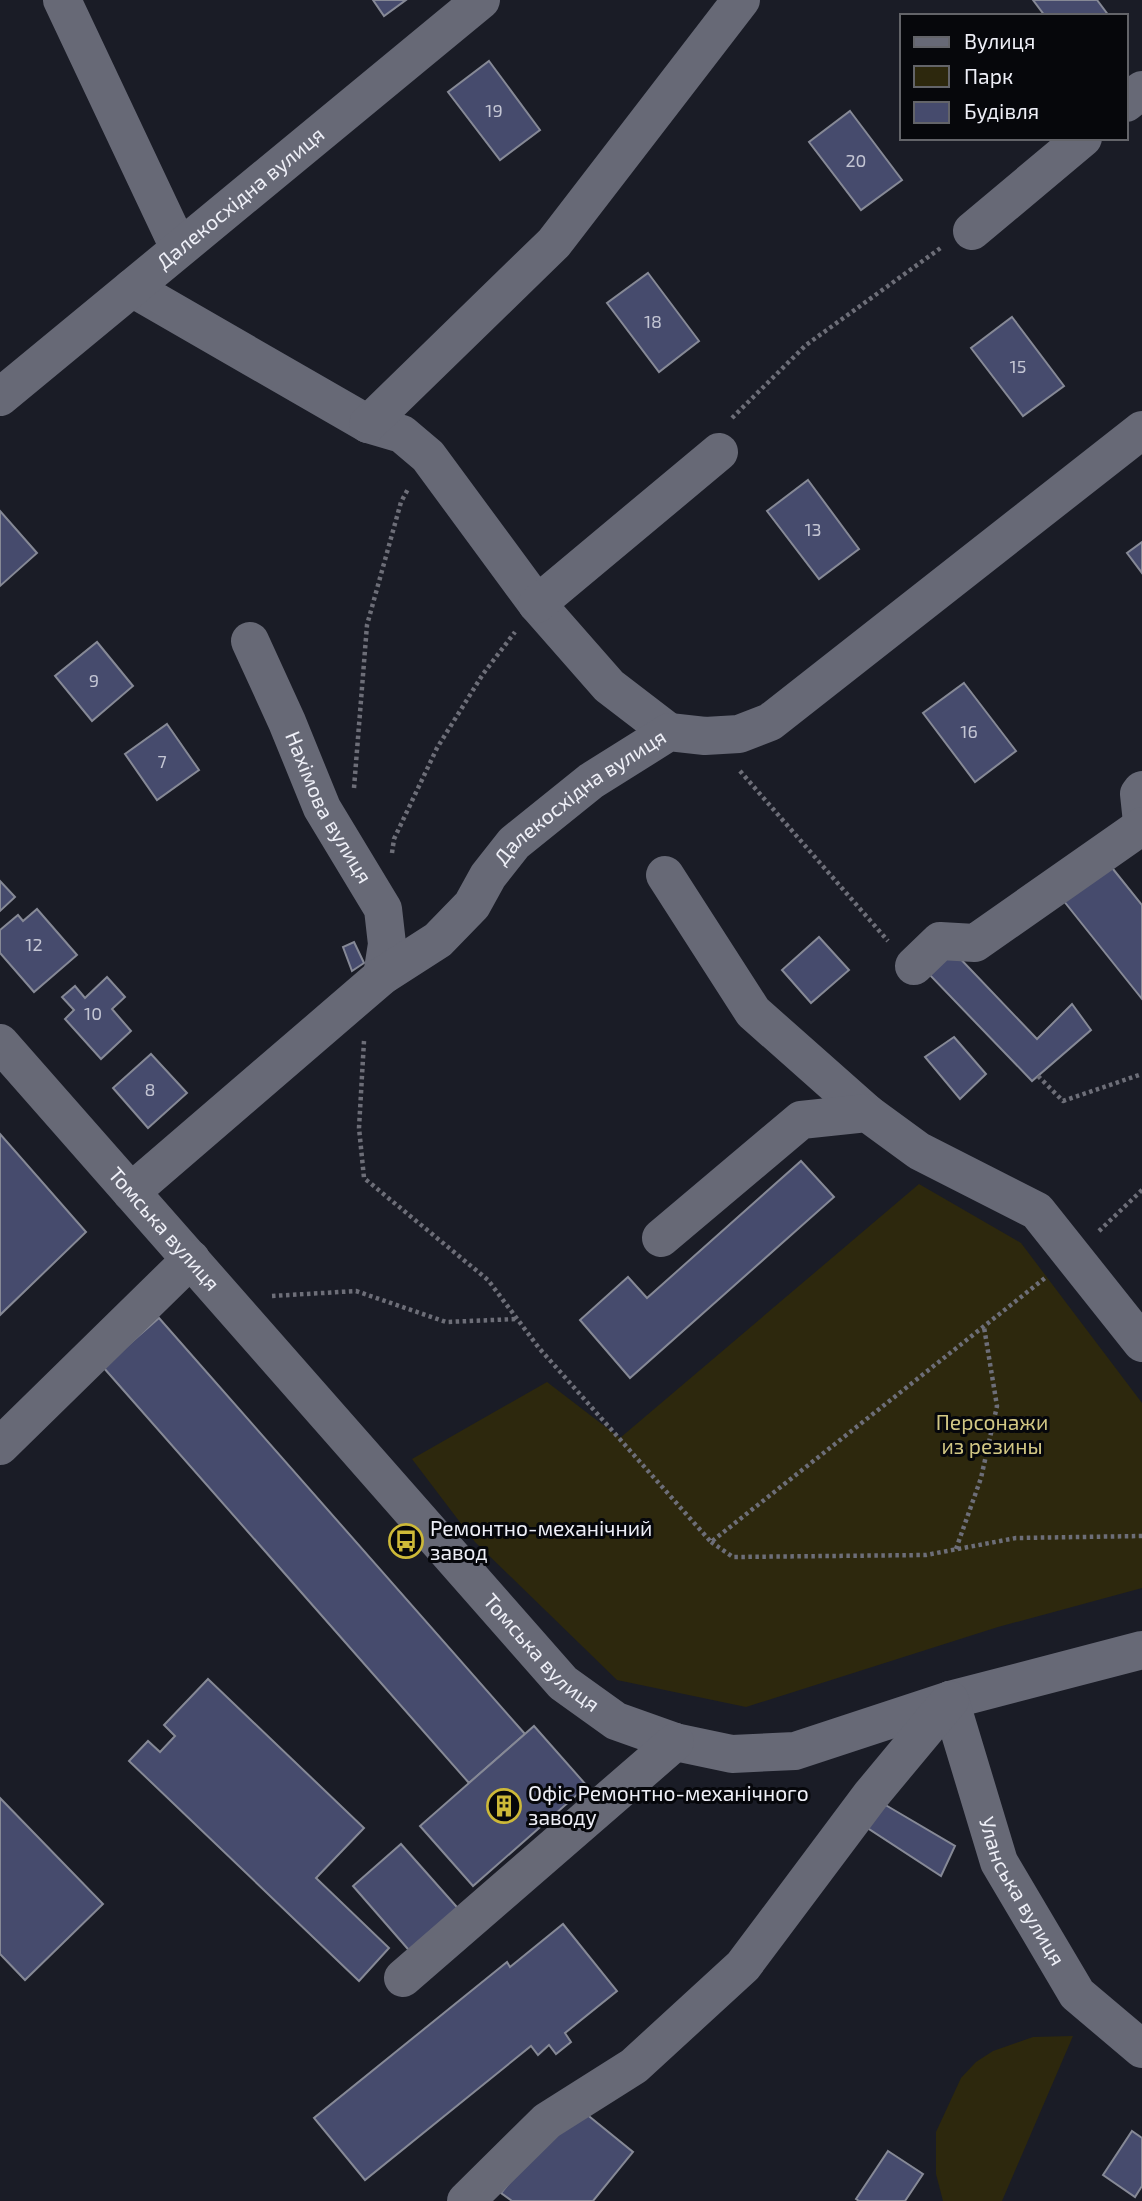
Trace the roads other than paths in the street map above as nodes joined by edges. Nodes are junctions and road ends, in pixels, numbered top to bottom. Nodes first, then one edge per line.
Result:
1 (62, 0) edge
2 (481, 0) edge
3 (741, 0) edge
4 (1142, 90) edge
5 (1128, 101) edge
6 (1081, 140) edge
7 (972, 231) road end
8 (179, 248) junction
9 (132, 288) junction
10 (0, 397) edge
11 (368, 424) junction
12 (1142, 430) edge
13 (714, 456) road end
14 (537, 604) junction
15 (250, 641) dead end
16 (669, 732) junction
17 (1142, 790) edge
18 (1142, 824) edge
19 (665, 875) dead end
20 (914, 966) road end
21 (374, 983) junction
22 (0, 1043) edge
23 (867, 1113) junction
24 (131, 1192) junction
25 (661, 1238) dead end
26 (191, 1259) junction
27 (1142, 1343) edge
28 (0, 1446) edge
29 (1142, 1650) edge
30 (950, 1700) junction
31 (675, 1742) junction
32 (403, 1978) dead end
33 (1142, 2049) edge
34 (466, 2201) edge

1 - 8 street
2 - 8 street, Далекосхідна вулиця
3 - 11 street
4 - 5 street
6 - 7 street
8 - 9 street, Далекосхідна вулиця
9 - 10 street, Далекосхідна вулиця
9 - 11 street
11 - 14 street
12 - 16 street, Далекосхідна вулиця
13 - 14 street
14 - 16 street
15 - 21 street, Нахімова вулиця
16 - 21 street, Далекосхідна вулиця
17 - 18 street
18 - 20 street
19 - 23 street
21 - 24 street, Далекосхідна вулиця
22 - 24 street, Томська вулиця
23 - 25 street
23 - 27 street
24 - 26 street, Томська вулиця
26 - 28 street
26 - 31 street, Томська вулиця
29 - 30 street, Томська вулиця
30 - 31 street, Томська вулиця
30 - 33 street, Уланська вулиця
30 - 34 street
31 - 32 street

